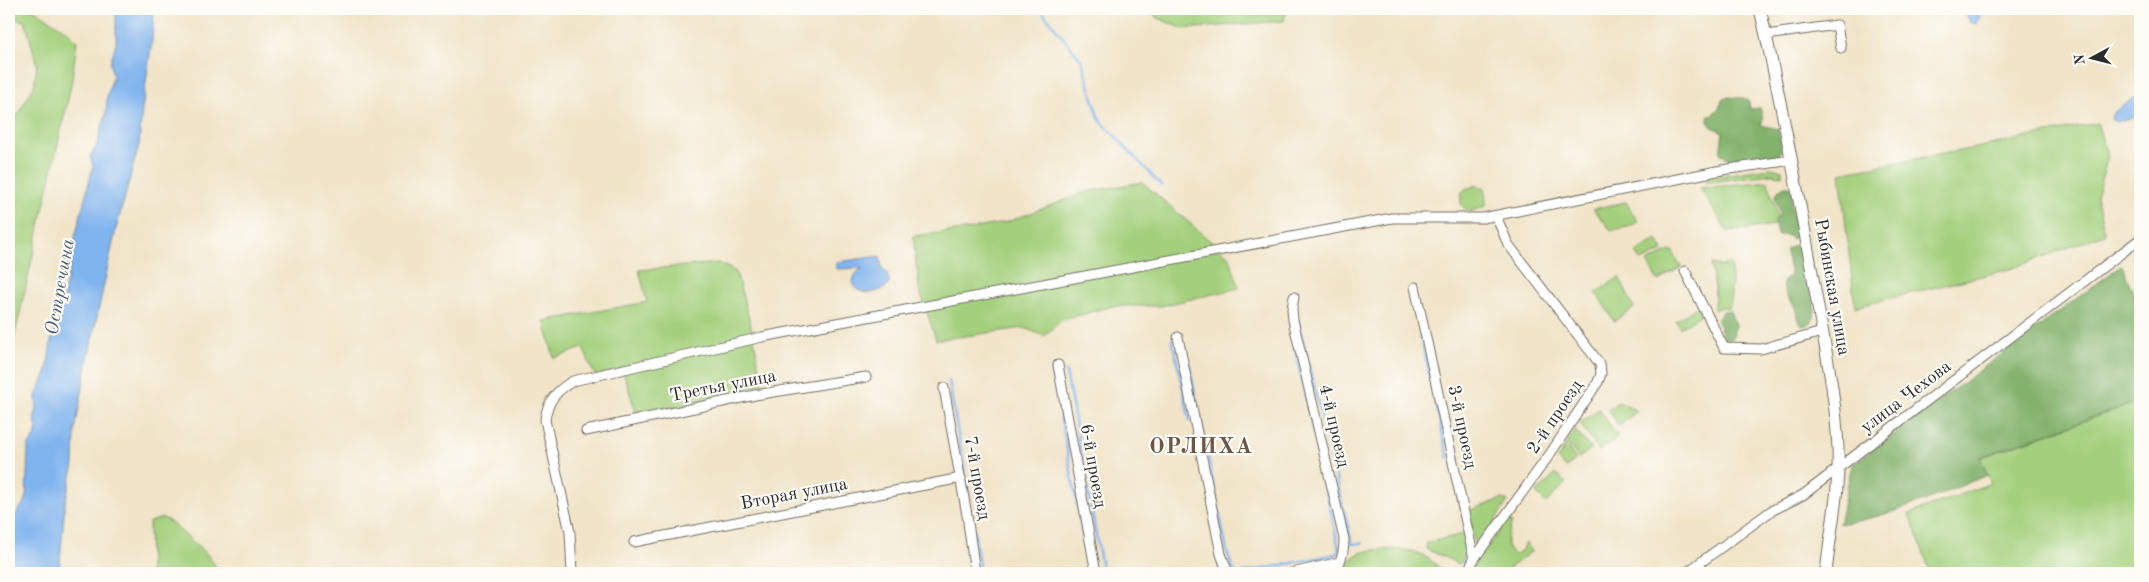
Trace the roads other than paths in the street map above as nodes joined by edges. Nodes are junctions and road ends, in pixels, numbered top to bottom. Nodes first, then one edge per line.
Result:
1 (1760, 9) edge
2 (1766, 35) junction
3 (1841, 48) dead end
4 (1792, 160) junction
5 (1496, 216) junction
6 (2140, 239) edge
7 (1685, 271) dead end
8 (1415, 287) dead end
9 (1294, 297) dead end
10 (1822, 332) junction
11 (1178, 337) dead end
12 (1058, 365) dead end
13 (866, 377) dead end
14 (944, 388) dead end
15 (586, 431) dead end
16 (1838, 470) junction
17 (961, 478) junction
18 (634, 542) dead end
19 (1474, 559) junction
20 (1340, 562) junction
21 (572, 573) edge
22 (975, 573) edge
23 (1096, 573) edge
24 (1228, 573) edge
25 (1292, 573) edge
26 (1331, 573) edge
27 (1467, 573) edge
28 (1686, 573) edge
29 (1826, 573) edge

1 - 2 main road, Рыбинская улица
2 - 3 street
2 - 4 main road, Рыбинская улица
4 - 5 street
4 - 10 main road, Рыбинская улица
5 - 19 street, 2-й проезд
5 - 21 street
6 - 16 street, улица Чехова
7 - 10 street
8 - 19 street, 3-й проезд
9 - 20 street, 4-й проезд
10 - 16 main road, Рыбинская улица
11 - 24 street
12 - 23 street, 6-й проезд
13 - 15 street, Третья улица
14 - 17 street, 7-й проезд
16 - 28 street, улица Чехова
16 - 29 main road, Рыбинская улица
17 - 18 street, Вторая улица
17 - 22 street, 7-й проезд
19 - 27 street
20 - 25 street
20 - 26 street

